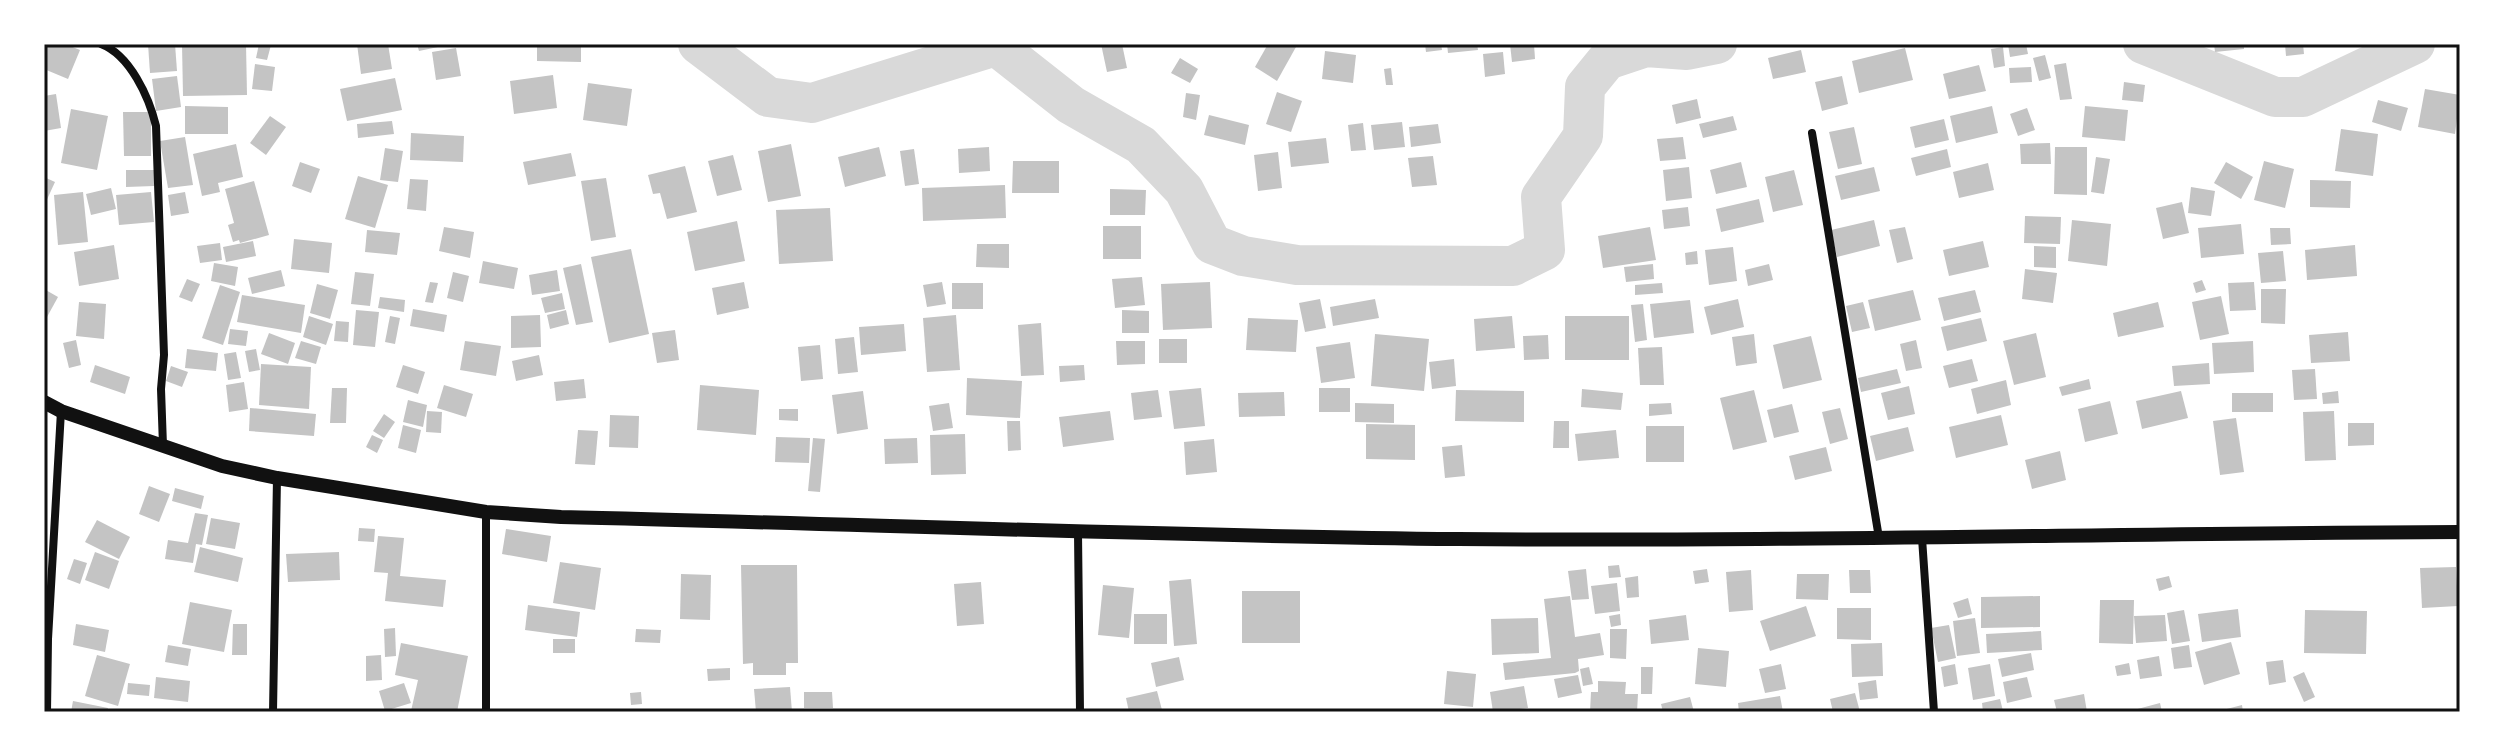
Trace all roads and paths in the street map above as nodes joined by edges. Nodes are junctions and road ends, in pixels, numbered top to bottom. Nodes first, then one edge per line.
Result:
1 (101, 44) edge
2 (1812, 133) dead end
3 (44, 402) edge
4 (61, 411) junction
5 (163, 446) junction
6 (277, 478) junction
7 (486, 512) junction
8 (2460, 532) edge
9 (1078, 533) junction
10 (1879, 538) junction
11 (1922, 538) junction
12 (47, 712) edge
13 (273, 712) edge
14 (486, 712) edge
15 (1080, 712) edge
16 (1934, 712) edge

1 - 5 street
2 - 10 street
3 - 4 main road
4 - 5 main road
4 - 12 street
5 - 6 main road
6 - 7 main road
6 - 13 street
7 - 9 main road
7 - 14 street
8 - 11 main road
9 - 10 main road
9 - 15 street
10 - 11 main road
11 - 16 street

